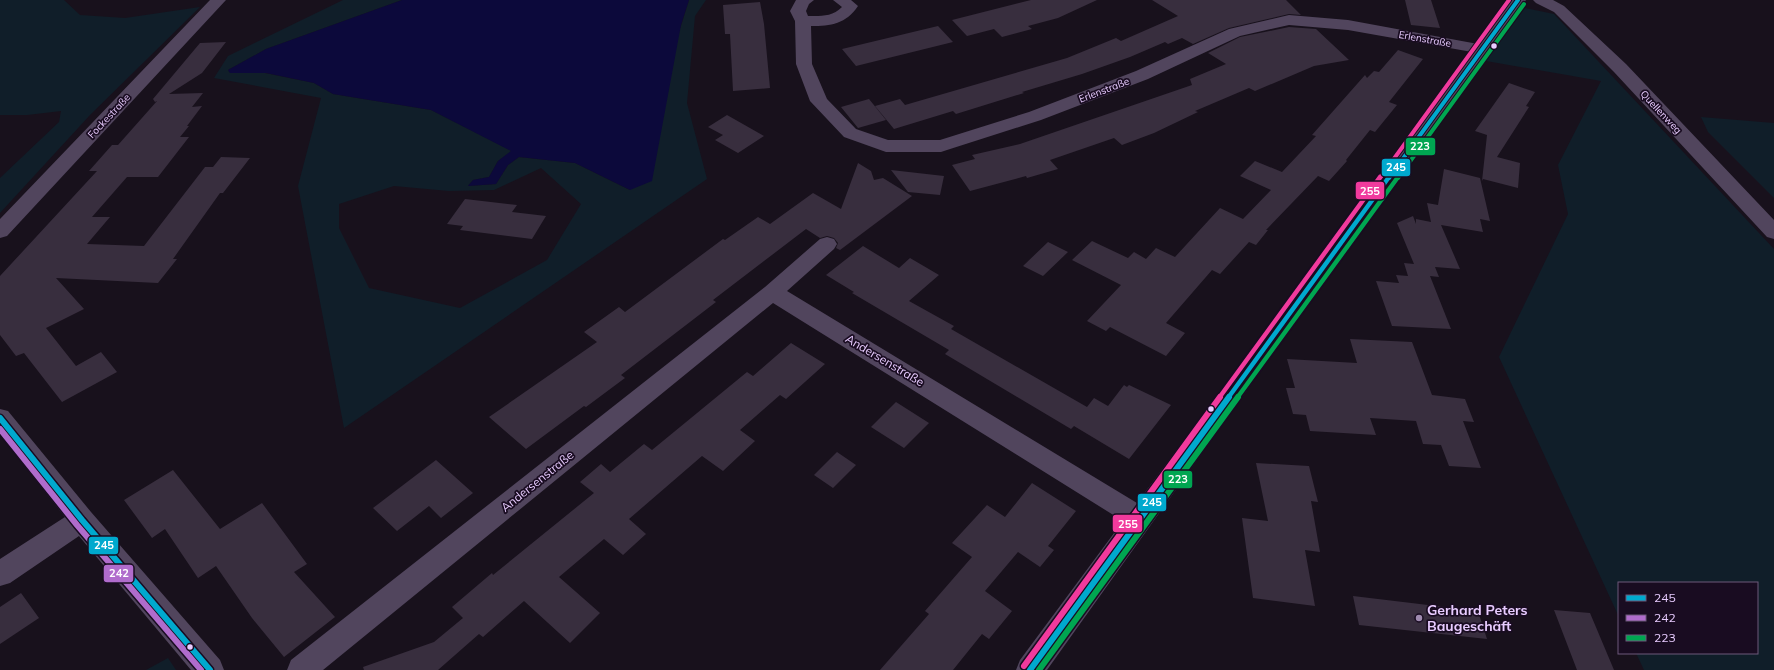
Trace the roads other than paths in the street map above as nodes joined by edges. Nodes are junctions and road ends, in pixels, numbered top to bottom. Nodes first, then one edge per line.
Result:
1 (218, 0) edge
2 (806, 0) edge
3 (841, 0) edge
4 (1518, 0) edge
5 (1541, 0) edge
6 (803, 21) junction
7 (1481, 49) junction
8 (0, 231) edge
9 (1774, 232) edge
10 (826, 244) dead end
11 (772, 292) junction
12 (0, 418) edge
13 (1140, 518) junction
14 (82, 520) junction
15 (0, 574) edge
16 (210, 670) edge
17 (301, 670) edge
18 (1030, 670) edge

1 - 8 street, Fockestraße
2 - 6 street, Erlenstraße
3 - 6 street
4 - 7 street
5 - 9 street, Quellenweg
6 - 7 street, Erlenstraße
7 - 13 street
10 - 11 street, Andersenstraße
11 - 13 street, Andersenstraße
11 - 17 street, Andersenstraße
12 - 14 street
13 - 18 street
14 - 15 street
14 - 16 street

